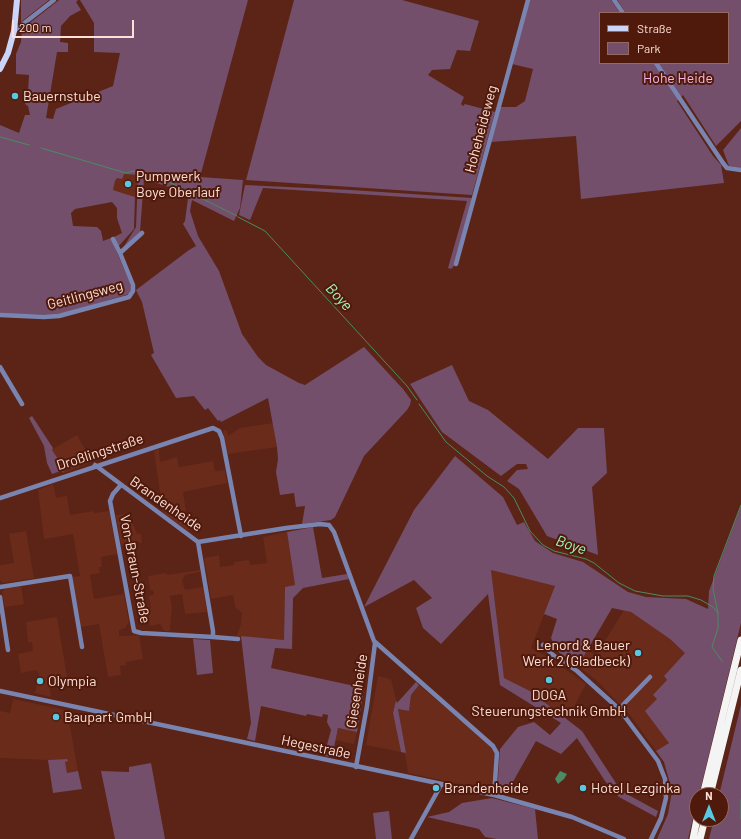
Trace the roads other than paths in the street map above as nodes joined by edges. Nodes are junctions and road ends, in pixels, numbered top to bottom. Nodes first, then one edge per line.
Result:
1 (17, 0) edge
2 (54, 0) edge
3 (528, 0) edge
4 (614, 0) edge
5 (622, 12) edge
6 (14, 31) junction
7 (657, 64) edge
8 (0, 69) edge
9 (741, 170) edge
10 (142, 233) dead end
11 (113, 239) dead end
12 (120, 253) junction
13 (456, 264) dead end
14 (0, 315) edge
15 (0, 367) edge
16 (22, 404) dead end
17 (95, 465) junction
18 (120, 486) junction
19 (0, 498) edge
20 (242, 536) junction
21 (198, 542) junction
22 (0, 587) edge
23 (0, 597) edge
24 (213, 637) junction
25 (238, 639) dead end
26 (741, 640) edge
27 (375, 643) junction
28 (544, 645) dead end
29 (82, 647) dead end
30 (8, 650) dead end
31 (741, 670) edge
32 (650, 677) dead end
33 (0, 691) edge
34 (619, 709) junction
35 (356, 767) junction
36 (441, 785) junction
37 (705, 787) edge
38 (712, 787) edge
39 (494, 795) junction
40 (695, 827) edge
41 (703, 827) edge
42 (411, 839) edge
43 (624, 839) edge
44 (651, 839) edge
45 (693, 839) edge
46 (700, 839) edge

1 - 6 main road
2 - 6 street
3 - 13 street, Hoheheideweg
4 - 5 street
6 - 8 main road
7 - 9 street
10 - 12 street
11 - 12 street, Geitlingsweg
12 - 14 street, Geitlingsweg
15 - 16 street
17 - 18 street, Brandenheide
17 - 19 street, Droßlingstraße
17 - 20 street, Droßlingstraße
18 - 21 street, Brandenheide
18 - 24 street, Von-Braun-Straße
20 - 21 street, Brandenheide
20 - 27 street, Brandenheide
21 - 24 street
22 - 29 street
23 - 30 street
24 - 25 street, Von-Braun-Straße
26 - 37 highway
27 - 35 street, Giesenheide
27 - 39 street, Brandenheide
28 - 34 street
31 - 38 highway
32 - 34 street
33 - 35 street, Hegestraße
34 - 44 street
35 - 36 street, Hegestraße
36 - 39 street, Hegestraße
36 - 42 street
39 - 43 street, Hegestraße
40 - 45 highway
41 - 46 highway

